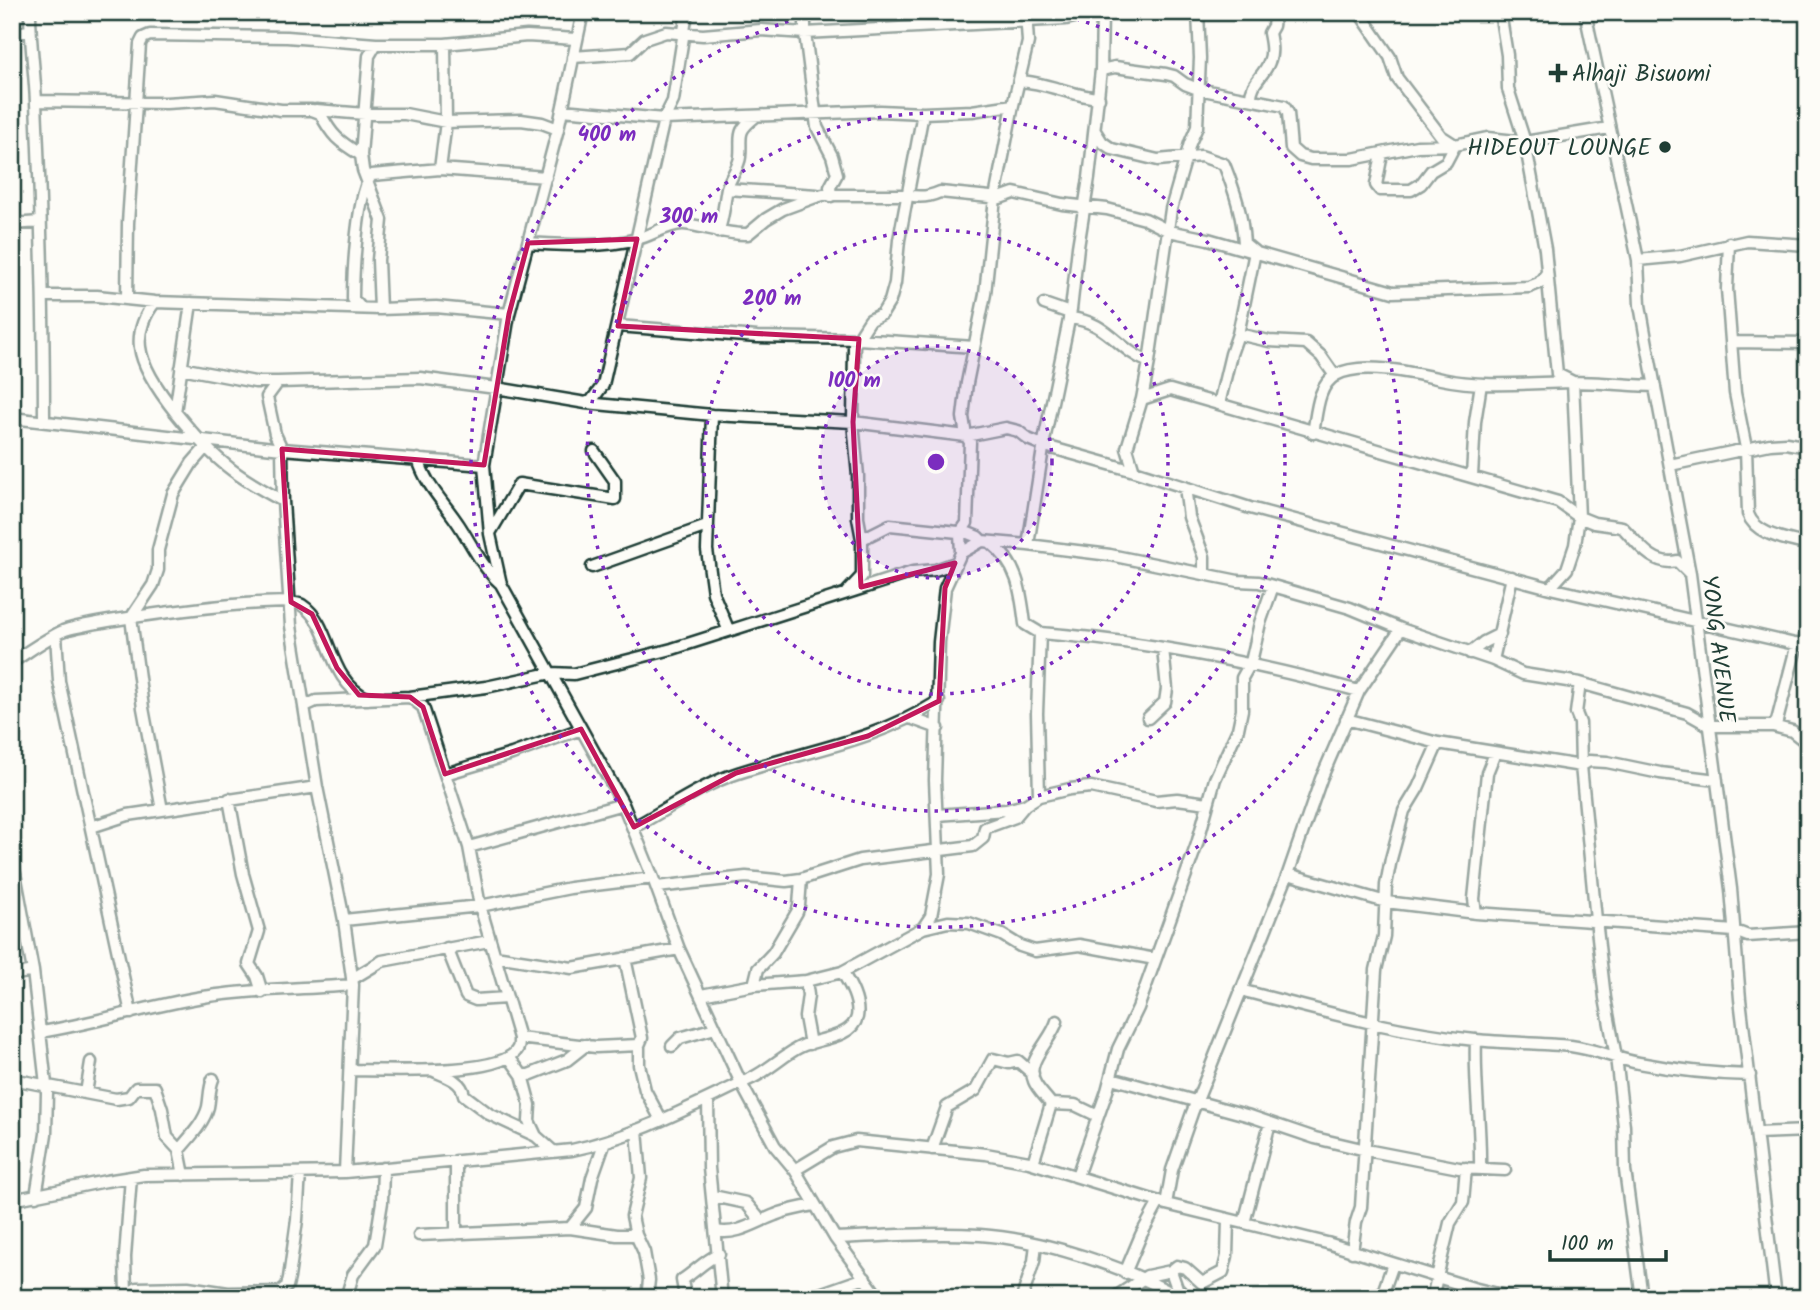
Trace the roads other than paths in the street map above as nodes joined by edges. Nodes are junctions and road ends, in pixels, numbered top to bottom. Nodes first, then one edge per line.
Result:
1 (30, 12) edge
2 (583, 12) edge
3 (687, 12) edge
4 (805, 12) edge
5 (1096, 12) edge
6 (1102, 12) edge
7 (1198, 12) edge
8 (1275, 12) edge
9 (1359, 12) edge
10 (1500, 12) edge
11 (1585, 12) edge
12 (1026, 16) edge
13 (30, 31) junction
14 (12, 33) edge
15 (684, 33) junction
16 (805, 33) junction
17 (576, 39) junction
18 (359, 42) junction
19 (376, 44) junction
20 (445, 44) junction
21 (369, 56) junction
22 (573, 57) junction
23 (1101, 71) junction
24 (1019, 81) junction
25 (1198, 89) junction
26 (1099, 98) junction
27 (1251, 99) junction
28 (36, 101) junction
29 (137, 103) junction
30 (1013, 105) junction
31 (312, 110) junction
32 (562, 110) junction
33 (816, 113) junction
34 (923, 113) junction
35 (365, 114) junction
36 (754, 117) junction
37 (664, 119) junction
38 (446, 122) junction
39 (1609, 128) junction
40 (558, 129) junction
41 (1095, 131) junction
42 (1525, 142) junction
43 (1455, 145) junction
44 (1382, 154) junction
45 (361, 155) junction
46 (1186, 158) junction
47 (440, 169) junction
48 (546, 177) junction
49 (367, 180) junction
50 (727, 188) junction
51 (827, 195) junction
52 (908, 195) junction
53 (995, 198) junction
54 (1085, 205) junction
55 (40, 222) junction
56 (12, 223) edge
57 (1169, 231) junction
58 (718, 232) junction
59 (637, 239) junction
60 (528, 243) junction
61 (1728, 243) junction
62 (1808, 245) edge
63 (1255, 253) junction
64 (1638, 260) junction
65 (1546, 274) junction
66 (1529, 287) junction
67 (44, 296) junction
68 (127, 299) junction
69 (1548, 300) junction
70 (155, 302) junction
71 (191, 303) junction
72 (1044, 304) dead end
73 (360, 308) junction
74 (380, 309) junction
75 (509, 314) junction
76 (1070, 316) junction
77 (618, 326) junction
78 (1238, 334) junction
79 (859, 338) junction
80 (1731, 342) junction
81 (1808, 343) edge
82 (974, 347) junction
83 (1149, 362) junction
84 (181, 369) junction
85 (1335, 376) junction
86 (278, 382) junction
87 (1573, 382) junction
88 (1481, 384) junction
89 (1655, 386) junction
90 (496, 388) junction
91 (1142, 399) junction
92 (586, 403) junction
93 (1219, 404) junction
94 (175, 412) junction
95 (712, 415) junction
96 (12, 418) edge
97 (44, 420) junction
98 (853, 422) junction
99 (1313, 433) junction
100 (967, 436) junction
101 (202, 443) junction
102 (1045, 446) junction
103 (1808, 447) edge
104 (1127, 448) junction
105 (1746, 448) junction
106 (282, 449) junction
107 (594, 451) dead end
108 (418, 459) junction
109 (1106, 462) junction
110 (484, 465) junction
111 (1670, 465) junction
112 (1134, 471) junction
113 (1472, 476) junction
114 (1185, 487) junction
115 (283, 501) junction
116 (1579, 517) junction
117 (706, 526) junction
118 (960, 533) junction
119 (490, 534) junction
120 (862, 539) junction
121 (986, 542) junction
122 (1028, 545) junction
123 (1808, 545) edge
124 (961, 552) junction
125 (955, 563) junction
126 (592, 567) dead end
127 (1204, 574) junction
128 (1690, 575) junction
129 (862, 576) junction
130 (1513, 577) junction
131 (501, 584) junction
132 (874, 584) junction
133 (1273, 586) junction
134 (1550, 588) junction
135 (847, 592) junction
136 (291, 602) junction
137 (131, 618) junction
138 (1696, 621) junction
139 (728, 629) junction
140 (1401, 629) junction
141 (1040, 634) junction
142 (1500, 634) junction
143 (56, 635) junction
144 (1802, 645) edge
145 (1163, 648) junction
146 (1470, 653) junction
147 (1493, 660) junction
148 (12, 662) edge
149 (1250, 665) junction
150 (551, 673) junction
151 (1580, 682) junction
152 (1359, 691) junction
153 (410, 697) junction
154 (368, 699) junction
155 (939, 701) junction
156 (305, 706) junction
157 (910, 718) junction
158 (1148, 718) dead end
159 (1346, 719) junction
160 (1710, 726) junction
161 (1773, 726) junction
162 (938, 727) junction
163 (581, 729) junction
164 (1806, 742) edge
165 (1438, 743) junction
166 (1481, 751) junction
167 (1495, 753) junction
168 (1581, 766) junction
169 (1487, 773) junction
170 (445, 775) junction
171 (1717, 780) junction
172 (317, 788) junction
173 (1039, 796) junction
174 (229, 799) junction
175 (1208, 803) junction
176 (623, 804) junction
177 (1025, 805) junction
178 (162, 810) junction
179 (937, 815) junction
180 (90, 827) junction
181 (634, 827) junction
182 (470, 847) junction
183 (939, 849) junction
184 (12, 857) edge
185 (1288, 874) junction
186 (801, 880) junction
187 (655, 882) junction
188 (1386, 902) junction
189 (480, 906) junction
190 (1476, 913) junction
191 (344, 920) junction
192 (1596, 920) junction
193 (923, 928) junction
194 (1735, 931) junction
195 (1808, 932) edge
196 (489, 941) junction
197 (447, 948) junction
198 (679, 949) junction
199 (495, 956) junction
200 (625, 958) junction
201 (1155, 958) junction
202 (33, 971) junction
203 (842, 972) junction
204 (12, 975) edge
205 (806, 981) junction
206 (352, 982) junction
207 (754, 985) junction
208 (1240, 990) junction
209 (261, 992) junction
210 (701, 995) junction
211 (506, 998) junction
212 (131, 1013) junction
213 (1057, 1021) dead end
214 (1374, 1023) junction
215 (715, 1028) junction
216 (41, 1032) junction
217 (519, 1038) junction
218 (1476, 1040) junction
219 (810, 1044) junction
220 (586, 1045) junction
221 (639, 1045) junction
222 (672, 1046) dead end
223 (509, 1057) junction
224 (1616, 1057) junction
225 (91, 1062) dead end
226 (350, 1070) junction
227 (431, 1070) junction
228 (1033, 1074) junction
229 (522, 1075) junction
230 (1750, 1075) junction
231 (1111, 1077) junction
232 (12, 1079) edge
233 (213, 1079) dead end
234 (741, 1083) junction
235 (46, 1085) junction
236 (86, 1093) junction
237 (708, 1099) junction
238 (1197, 1101) junction
239 (1051, 1104) junction
240 (1098, 1116) junction
241 (661, 1119) junction
242 (1270, 1123) junction
243 (637, 1130) junction
244 (1808, 1131) edge
245 (1757, 1133) junction
246 (536, 1136) junction
247 (604, 1144) junction
248 (932, 1149) junction
249 (179, 1150) junction
250 (1366, 1150) junction
251 (554, 1152) junction
252 (456, 1161) junction
253 (1032, 1163) junction
254 (383, 1168) junction
255 (1466, 1168) junction
256 (1480, 1168) junction
257 (795, 1170) junction
258 (1505, 1170) dead end
259 (345, 1172) junction
260 (300, 1173) junction
261 (184, 1175) junction
262 (1077, 1176) junction
263 (131, 1177) junction
264 (36, 1196) junction
265 (712, 1196) junction
266 (12, 1200) edge
267 (1162, 1203) junction
268 (814, 1205) junction
269 (1228, 1220) junction
270 (761, 1221) junction
271 (1244, 1223) junction
272 (570, 1228) junction
273 (717, 1231) junction
274 (456, 1234) junction
275 (636, 1234) junction
276 (419, 1236) dead end
277 (835, 1238) junction
278 (1036, 1244) junction
279 (1352, 1251) junction
280 (719, 1254) junction
281 (1393, 1264) junction
282 (1171, 1271) junction
283 (1125, 1273) junction
284 (864, 1278) junction
285 (1435, 1278) junction
286 (1142, 1279) junction
287 (126, 1296) edge
288 (1172, 1296) edge
289 (685, 1297) edge
290 (346, 1298) edge
291 (647, 1298) edge
292 (722, 1298) edge
293 (808, 1298) edge
294 (879, 1298) edge
295 (1022, 1298) edge
296 (1114, 1298) edge
297 (1187, 1298) edge
298 (1381, 1298) edge
299 (1432, 1298) edge
300 (1514, 1298) edge
301 (1642, 1298) edge
302 (1776, 1298) edge

1 - 13 street
2 - 17 street
3 - 15 street
4 - 16 street
5 - 12 street
6 - 23 street
7 - 25 street
8 - 27 street
9 - 43 street
10 - 42 street
11 - 39 street, YONG AVENUE
12 - 16 street
12 - 24 street
13 - 14 street
13 - 28 street
15 - 16 street
15 - 22 street
15 - 37 street
16 - 33 street
17 - 20 street
17 - 22 street
18 - 19 street
18 - 21 street
18 - 29 street
19 - 20 street
19 - 21 street
20 - 38 street
21 - 35 street
22 - 32 street
23 - 25 street
23 - 26 street
24 - 26 street
24 - 30 street
25 - 27 street
25 - 46 street
26 - 41 street
27 - 44 street
28 - 29 street
28 - 55 street
29 - 31 street
29 - 68 street
30 - 34 street
30 - 53 street
31 - 35 street
31 - 45 street
32 - 37 street
32 - 40 street
33 - 34 street
33 - 36 street
33 - 51 street
34 - 52 street
35 - 38 street
35 - 45 street
36 - 37 street
36 - 50 street
37 - 59 street
38 - 40 street
38 - 47 street
39 - 42 street
39 - 64 street, YONG AVENUE
40 - 48 street
41 - 46 street
41 - 54 street
42 - 43 street
42 - 65 street
43 - 44 street
43 - 44 street
45 - 49 street
46 - 57 street
46 - 63 street
47 - 48 street
47 - 49 street
48 - 60 street
49 - 73 street
49 - 74 street
50 - 51 street
50 - 58 street
51 - 52 street
51 - 58 street
52 - 53 street
52 - 79 street
53 - 54 street
53 - 82 street
54 - 57 street
54 - 76 street
55 - 56 street
55 - 67 street
57 - 63 street
57 - 83 street
58 - 59 street
59 - 60 street
59 - 77 street
60 - 75 street
61 - 62 street
61 - 64 street
61 - 80 street
63 - 66 street
63 - 78 street
64 - 89 street, YONG AVENUE
65 - 66 street
65 - 69 street
66 - 69 street
67 - 68 street
67 - 97 street
68 - 70 street
69 - 87 street
70 - 71 street
70 - 94 street
71 - 73 street
71 - 84 street
72 - 76 street
73 - 74 street
74 - 75 street
75 - 90 street
76 - 83 street
76 - 102 street
77 - 79 street
77 - 92 street
78 - 85 street
78 - 93 street
79 - 82 street
79 - 98 street
80 - 81 street
80 - 105 street
82 - 100 street
83 - 91 street
84 - 86 street
84 - 94 street
85 - 88 street
85 - 99 street
86 - 90 street
86 - 106 street
87 - 88 street
87 - 89 street
87 - 116 street
88 - 113 street
89 - 111 street, YONG AVENUE
90 - 92 street
90 - 110 street
91 - 93 street
91 - 104 street
92 - 95 street
93 - 99 street
94 - 101 street
95 - 98 street
95 - 117 street
96 - 97 street
97 - 101 street
98 - 100 street
98 - 120 street
99 - 113 street
100 - 102 street
100 - 118 street
101 - 106 street
101 - 115 street
101 - 137 street
102 - 109 street
102 - 122 street
103 - 105 street
104 - 109 street
104 - 112 street
105 - 111 street
105 - 123 street
106 - 108 street
106 - 115 street
107 - 119 street
108 - 110 street
108 - 131 street
109 - 112 street
110 - 119 street
111 - 128 street, YONG AVENUE
112 - 114 street
113 - 116 street
114 - 127 street
114 - 130 street
115 - 136 street
116 - 128 street
116 - 134 street
117 - 126 street
117 - 139 street
118 - 120 street
118 - 121 street
118 - 124 street
119 - 131 street
120 - 129 street
121 - 122 street
121 - 124 street
121 - 141 street
122 - 127 street
124 - 125 street
125 - 132 street
125 - 155 street
127 - 133 street
128 - 138 street, YONG AVENUE
129 - 132 street
129 - 135 street
130 - 134 street
130 - 142 street
131 - 150 street
132 - 135 street
133 - 140 street
133 - 149 street
134 - 138 street
135 - 139 street
136 - 137 street
136 - 154 street
136 - 156 street
137 - 143 street
137 - 178 street
138 - 144 street
138 - 160 street, YONG AVENUE
139 - 150 street
140 - 146 street
140 - 152 street
141 - 145 street
141 - 173 street
142 - 146 street
142 - 147 street
143 - 148 street
143 - 180 street
144 - 161 street
145 - 149 street
145 - 158 street
146 - 147 street
147 - 151 street
149 - 152 street
149 - 175 street
150 - 153 street
150 - 163 street
151 - 160 street
151 - 168 street
152 - 159 street
153 - 154 street
153 - 170 street
154 - 156 street
155 - 157 street
155 - 162 street
156 - 172 street
157 - 162 street
157 - 181 street
159 - 165 street
159 - 185 street
160 - 161 street
160 - 171 street, YONG AVENUE
161 - 164 street
162 - 179 street
163 - 170 street
163 - 176 street
165 - 166 street
165 - 188 street
166 - 167 street
166 - 169 street
167 - 168 street
167 - 169 street
168 - 171 street
168 - 192 street
169 - 190 street
170 - 182 street
171 - 194 street, YONG AVENUE
172 - 174 street
172 - 191 street
173 - 175 street
173 - 177 street
174 - 178 street
174 - 209 street
175 - 201 street
176 - 181 street
176 - 182 street
177 - 179 street
177 - 183 street
178 - 180 street
179 - 183 street
180 - 212 street
181 - 187 street
182 - 189 street
183 - 186 street
183 - 193 street
184 - 202 street
185 - 188 street
185 - 208 street
186 - 187 street
186 - 207 street
187 - 189 street
187 - 198 street
188 - 190 street
188 - 214 street
189 - 191 street
189 - 196 street
190 - 192 street
191 - 206 street
192 - 194 street
192 - 224 street
193 - 201 street
193 - 203 street
194 - 195 street
194 - 230 street, YONG AVENUE
196 - 197 street
196 - 199 street
197 - 206 street
197 - 211 street
198 - 200 street
198 - 210 street
199 - 200 street
199 - 211 street
200 - 221 street
201 - 231 street
202 - 204 street
202 - 216 street
203 - 205 street
203 - 219 street
205 - 207 street
205 - 219 street
206 - 209 street
206 - 226 street
207 - 210 street
208 - 214 street
208 - 238 street
209 - 212 street
210 - 215 street
211 - 217 street
212 - 216 street
213 - 228 street
214 - 218 street
214 - 250 street
215 - 222 street
215 - 234 street
216 - 235 street
217 - 220 street
217 - 223 street
218 - 224 street
218 - 256 street
219 - 234 street
220 - 221 street
220 - 229 street
221 - 241 street
223 - 227 street
223 - 229 street
224 - 230 street
224 - 301 street
225 - 236 street
226 - 227 street
226 - 259 street
227 - 246 street
228 - 239 street
228 - 248 street
229 - 246 street
230 - 245 street, YONG AVENUE
231 - 238 street
231 - 240 street
232 - 235 street
233 - 249 street
234 - 237 street
234 - 257 street
235 - 236 street
235 - 264 street
236 - 249 street
237 - 241 street
237 - 265 street
238 - 242 street
238 - 267 street
239 - 240 street
239 - 253 street
240 - 262 street
241 - 243 street
242 - 250 street
242 - 271 street
243 - 247 street
243 - 275 street
244 - 245 street
245 - 302 street, YONG AVENUE
246 - 251 street
247 - 251 street
247 - 272 street
248 - 253 street
248 - 257 street
249 - 261 street
250 - 255 street
250 - 279 street
251 - 252 street
252 - 254 street
252 - 274 street
253 - 262 street
254 - 259 street
254 - 290 street
255 - 256 street
255 - 285 street
256 - 258 street
257 - 268 street
259 - 260 street
260 - 261 street
260 - 287 street
261 - 263 street
262 - 267 street
263 - 264 street
263 - 287 street
264 - 266 street
265 - 270 street
265 - 273 street
267 - 269 street
267 - 283 street
268 - 270 street
268 - 277 street
269 - 271 street
269 - 282 street
270 - 273 street
271 - 279 street
272 - 274 street
272 - 275 street
273 - 280 street
274 - 276 street
275 - 291 street
277 - 278 street
277 - 284 street
278 - 283 street
278 - 295 street
279 - 281 street
280 - 289 street
280 - 292 street
281 - 285 street
281 - 298 street
282 - 286 street
282 - 297 street
283 - 286 street
284 - 293 street
284 - 294 street
285 - 299 street
285 - 300 street
286 - 288 street
286 - 296 street

